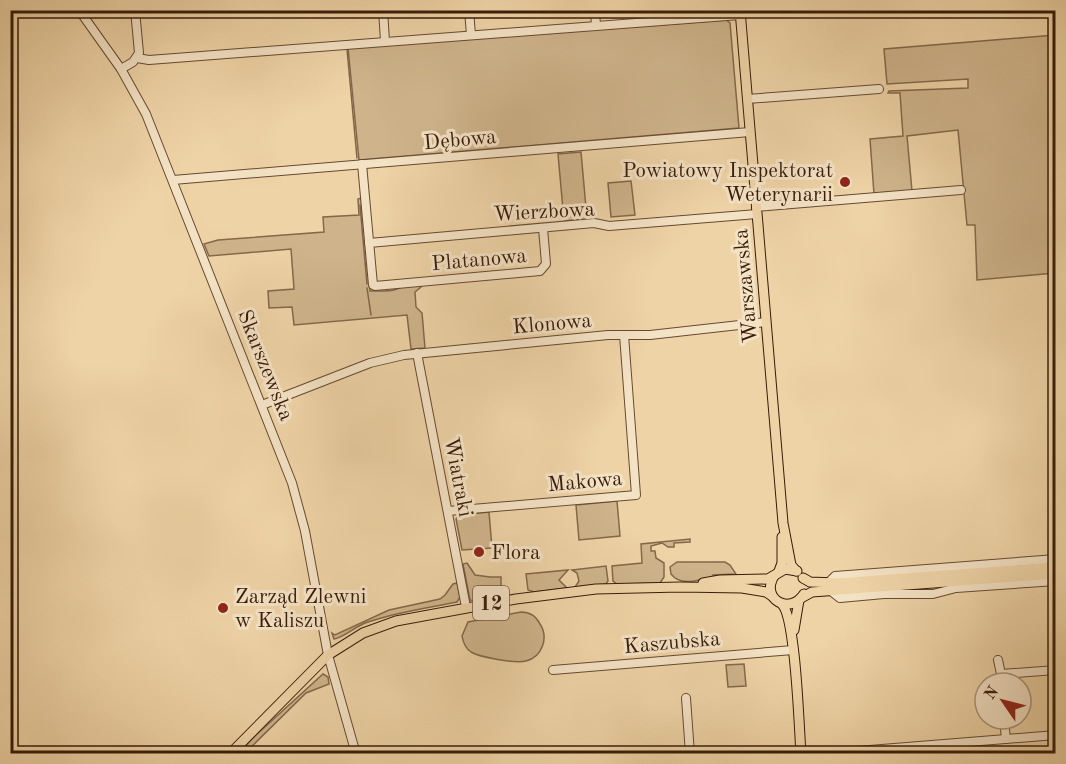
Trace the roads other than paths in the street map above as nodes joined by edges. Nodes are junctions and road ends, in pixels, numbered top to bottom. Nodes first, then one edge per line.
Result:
1 (79, 10) edge
2 (135, 10) edge
3 (383, 10) edge
4 (470, 10) edge
5 (595, 10) edge
6 (740, 13) edge
7 (597, 26) junction
8 (471, 35) junction
9 (385, 41) junction
10 (137, 58) junction
11 (121, 69) junction
12 (879, 89) dead end
13 (747, 99) junction
14 (750, 132) junction
15 (362, 164) junction
16 (173, 180) junction
17 (961, 190) dead end
18 (756, 211) junction
19 (543, 228) junction
20 (369, 243) junction
21 (766, 322) junction
22 (624, 335) junction
23 (417, 353) junction
24 (262, 405) junction
25 (448, 511) junction
26 (783, 523) junction
27 (1056, 560) edge
28 (1056, 567) edge
29 (776, 574) junction
30 (800, 574) junction
31 (1056, 574) edge
32 (1056, 581) edge
33 (680, 587) junction
34 (829, 587) junction
35 (772, 596) junction
36 (800, 599) junction
37 (782, 604) junction
38 (466, 607) junction
39 (792, 639) junction
40 (793, 650) junction
41 (328, 656) junction
42 (998, 660) dead end
43 (553, 670) dead end
44 (1056, 670) edge
45 (1000, 671) edge
46 (1033, 672) edge
47 (686, 698) dead end
48 (1005, 731) edge
49 (1056, 735) edge
50 (1006, 739) junction
51 (230, 753) edge
52 (356, 753) edge
53 (690, 753) edge
54 (801, 753) edge
55 (820, 753) edge

1 - 11 street, Skarszewska
2 - 10 street
3 - 9 street
4 - 8 street
5 - 7 street
6 - 7 street
6 - 13 main road, Warszawska
7 - 8 street
8 - 9 street
9 - 10 street
10 - 11 street
11 - 16 street, Skarszewska
12 - 13 street
13 - 14 main road, Warszawska
14 - 15 street, Dębowa
14 - 18 main road, Warszawska
15 - 16 street, Dębowa
15 - 20 street
16 - 24 street, Skarszewska
17 - 18 street, Wierzbowa
18 - 19 street, Wierzbowa
18 - 21 main road, Warszawska
19 - 20 street, Wierzbowa
19 - 20 street, Platanowa
21 - 22 street, Klonowa
21 - 26 main road, Warszawska
22 - 23 street, Klonowa
22 - 25 street, Makowa
23 - 24 street, Klonowa
23 - 25 street, Wiatraki
24 - 41 street, Skarszewska
25 - 38 street, Wiatraki
26 - 29 main road, Warszawska
26 - 30 main road, Warszawska
27 - 34 street
28 - 34 main road
29 - 30 main road, 12
29 - 33 main road, 12
29 - 35 main road
30 - 34 main road
30 - 36 main road
31 - 34 main road
32 - 34 street
33 - 35 main road, 12
33 - 38 main road, 12
34 - 36 main road
35 - 37 main road, 12
36 - 37 main road
36 - 39 main road
37 - 39 main road
38 - 41 main road, 12
39 - 40 main road
40 - 43 street, Kaszubska
40 - 54 main road
41 - 51 main road, 12
41 - 52 street, Skarszewska
42 - 45 street
44 - 46 street
47 - 53 street
48 - 50 street
49 - 50 street
50 - 55 street

